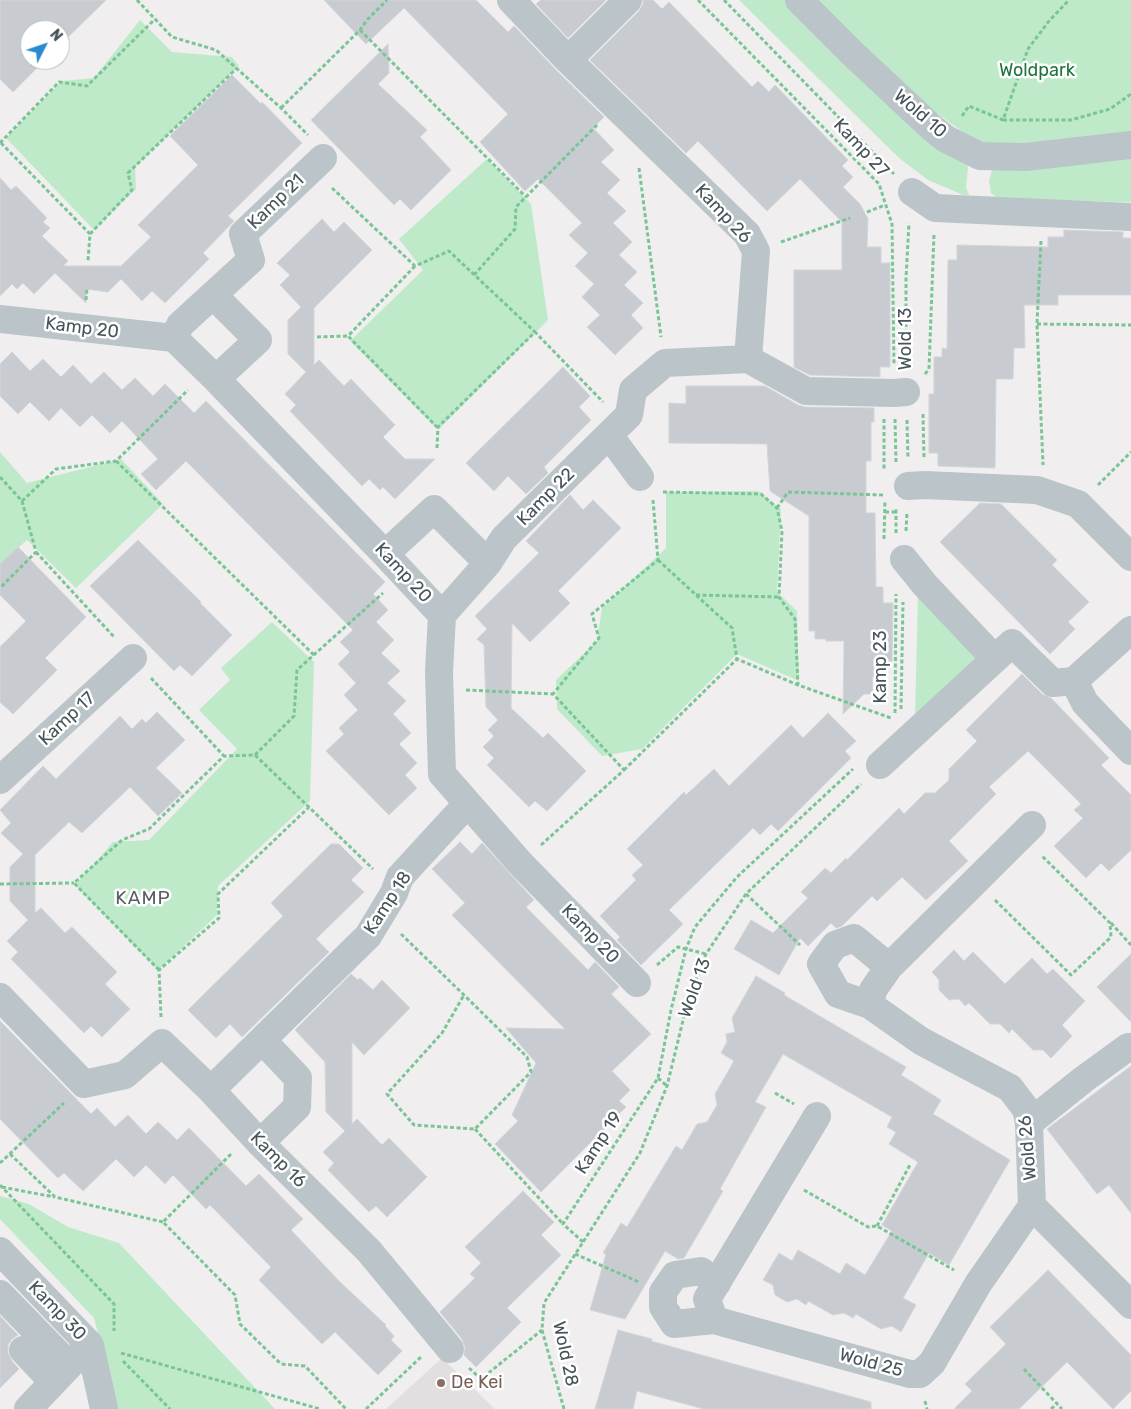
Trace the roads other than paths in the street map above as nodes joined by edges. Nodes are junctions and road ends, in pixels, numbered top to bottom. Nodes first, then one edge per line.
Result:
1 (511, 0) edge
2 (628, 0) edge
3 (799, 0) edge
4 (568, 60) junction
5 (1131, 144) edge
6 (317, 163) road end
7 (912, 192) road end
8 (1131, 217) edge
9 (213, 295) junction
10 (0, 319) edge
11 (174, 338) junction
12 (748, 359) junction
13 (212, 375) junction
14 (900, 393) road end
15 (615, 429) junction
16 (646, 485) road end
17 (902, 486) road end
18 (900, 550) road end
19 (385, 554) junction
20 (1131, 557) edge
21 (488, 563) junction
22 (442, 615) junction
23 (1131, 630) edge
24 (133, 658) dead end
25 (995, 659) junction
26 (1074, 681) junction
27 (1131, 751) edge
28 (868, 766) road end
29 (0, 780) edge
30 (467, 804) junction
31 (1026, 831) road end
32 (889, 967) junction
33 (629, 974) road end
34 (0, 996) edge
35 (870, 1005) junction
36 (262, 1040) junction
37 (1131, 1047) edge
38 (211, 1090) junction
39 (817, 1116) dead end
40 (1029, 1123) junction
41 (255, 1138) junction
42 (1032, 1206) junction
43 (0, 1251) edge
44 (717, 1282) junction
45 (0, 1294) edge
46 (1131, 1305) edge
47 (0, 1309) edge
48 (714, 1320) junction
49 (446, 1344) road end
50 (90, 1345) junction
51 (61, 1374) junction
52 (28, 1409) edge
53 (104, 1409) edge

1 - 4 street, Kamp 26
2 - 4 street
3 - 5 street, Wold 10
4 - 12 street, Kamp 26
6 - 9 street, Kamp 21
7 - 8 street
9 - 11 street, Kamp 21
9 - 13 street
10 - 11 street, Kamp 20
11 - 13 street, Kamp 20
12 - 14 street
12 - 15 street, Kamp 22
13 - 19 street, Kamp 20
15 - 16 street
15 - 21 street, Kamp 22
17 - 20 street
18 - 25 street
19 - 21 street
19 - 22 street, Kamp 20
21 - 22 street, Kamp 22
22 - 30 street, Kamp 20
23 - 26 street
24 - 29 street, Kamp 17
25 - 26 street
25 - 28 street
26 - 27 street
30 - 33 street, Kamp 20
30 - 36 street, Kamp 18
31 - 32 street
32 - 35 street
32 - 35 street, Wold 26
34 - 38 street, Kamp 16
35 - 40 street, Wold 26
36 - 38 street, Kamp 18
36 - 41 street
37 - 40 street
38 - 41 street, Kamp 16
39 - 44 street
40 - 42 street, Wold 26
41 - 49 street, Kamp 16
42 - 46 street, Wold 26
42 - 48 street, Wold 25
43 - 50 street, Kamp 30
44 - 48 street
44 - 48 street, Wold 25
45 - 51 street, Kamp 30
47 - 51 street
50 - 51 street
50 - 53 street, Kamp 30
51 - 52 street

